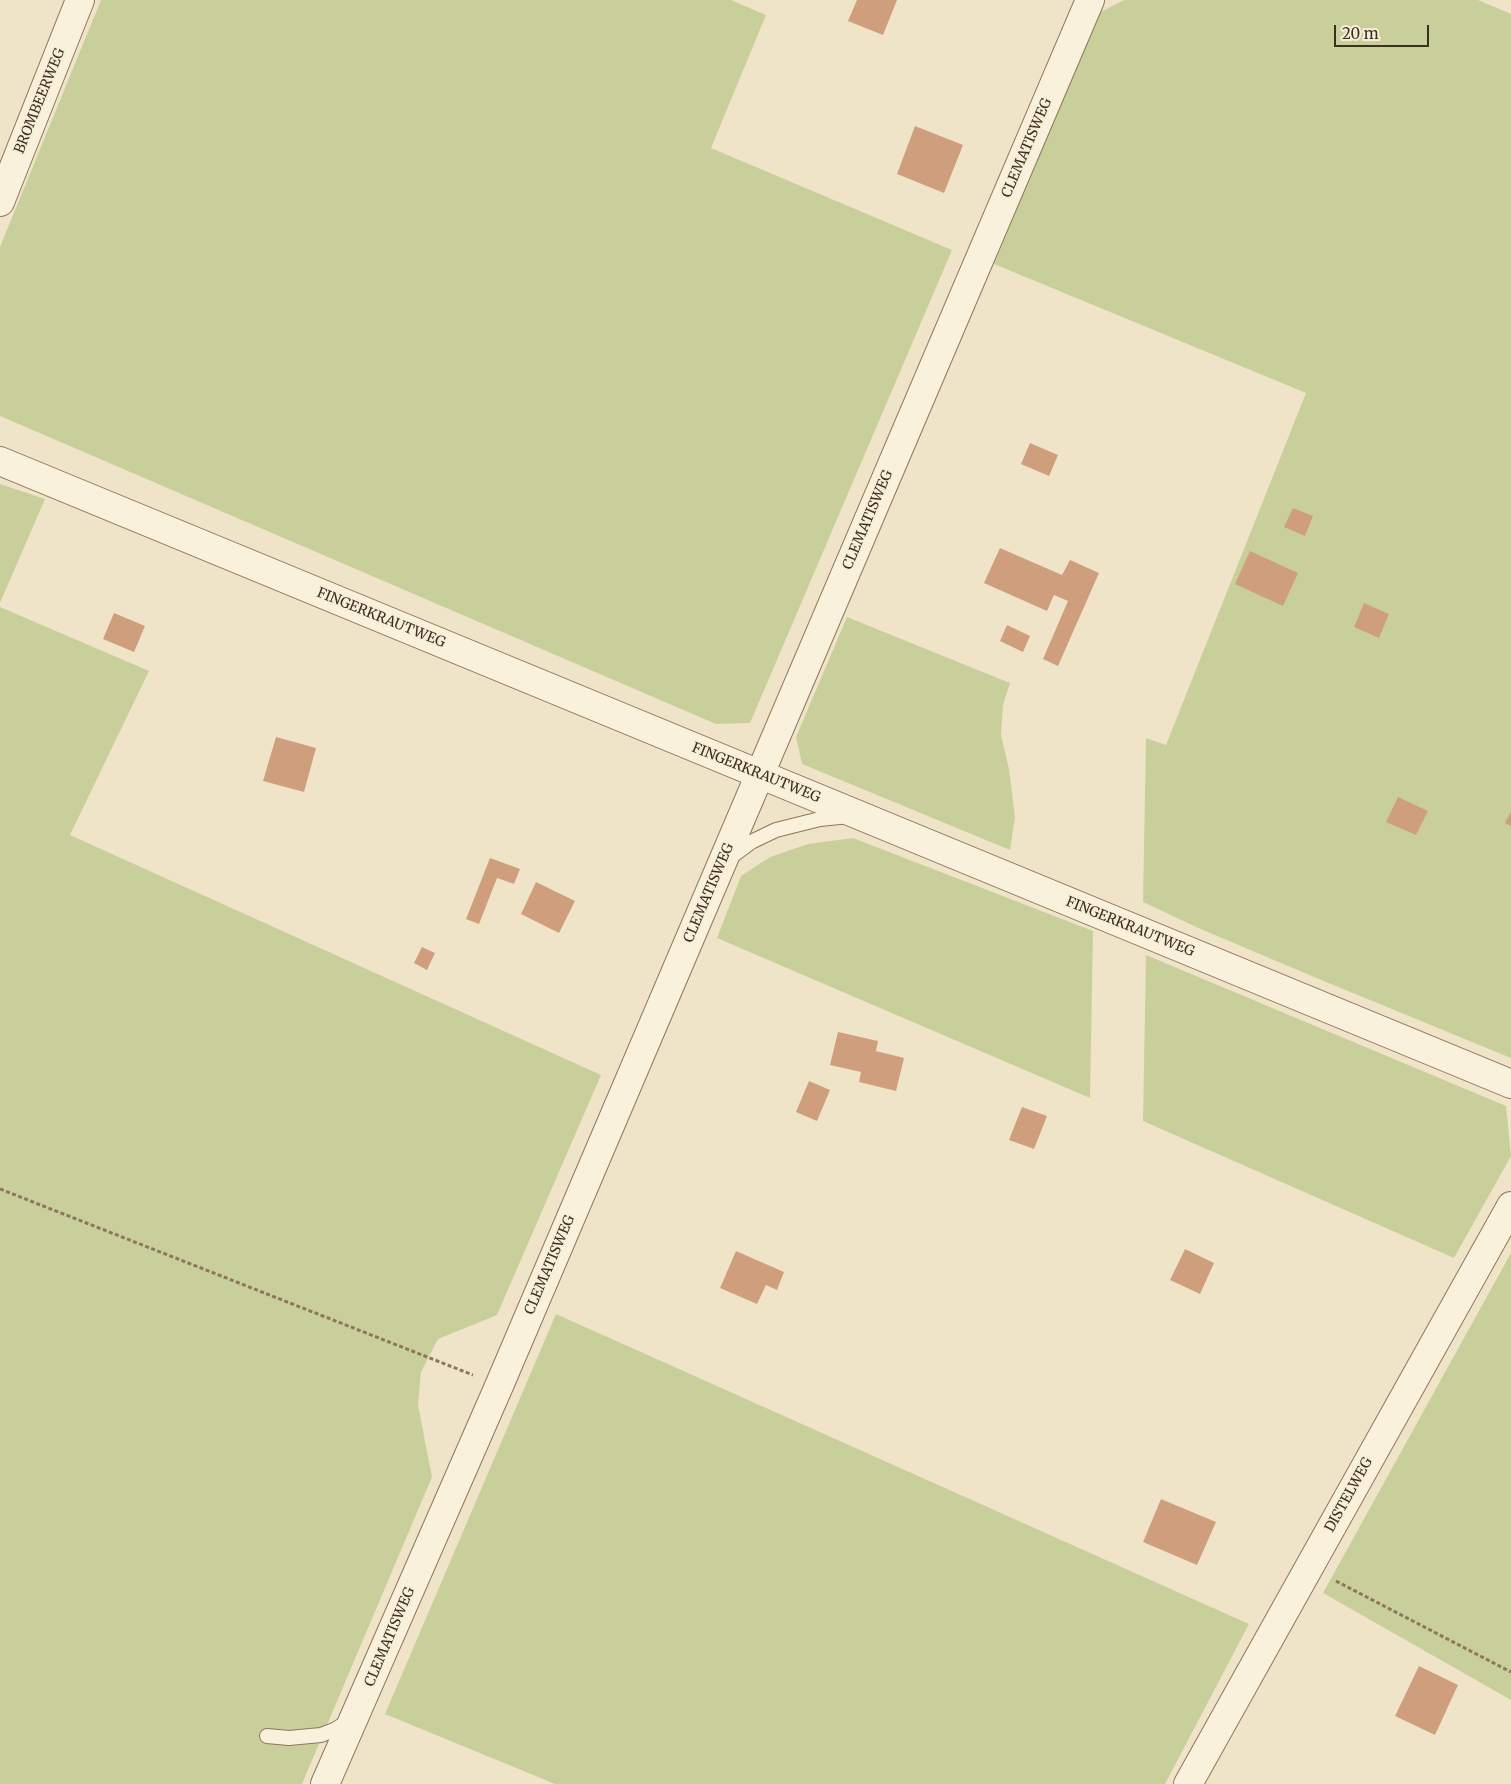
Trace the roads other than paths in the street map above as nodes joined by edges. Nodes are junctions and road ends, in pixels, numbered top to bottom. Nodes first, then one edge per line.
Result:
1 (80, 0) edge
2 (1090, 0) edge
3 (0, 202) edge
4 (0, 461) edge
5 (760, 774) junction
6 (860, 816) junction
7 (722, 864) junction
8 (1511, 1084) edge
9 (1511, 1206) edge
10 (354, 1718) junction
11 (268, 1736) dead end
12 (326, 1784) edge
13 (1188, 1784) edge

1 - 3 street, BROMBEERWEG
2 - 5 street, CLEMATISWEG
4 - 5 street, FINGERKRAUTWEG
5 - 6 street, FINGERKRAUTWEG
5 - 7 street, CLEMATISWEG
6 - 7 lane
6 - 8 street, FINGERKRAUTWEG
7 - 10 street, CLEMATISWEG
9 - 13 street, DISTELWEG
10 - 11 lane
10 - 12 street, CLEMATISWEG

